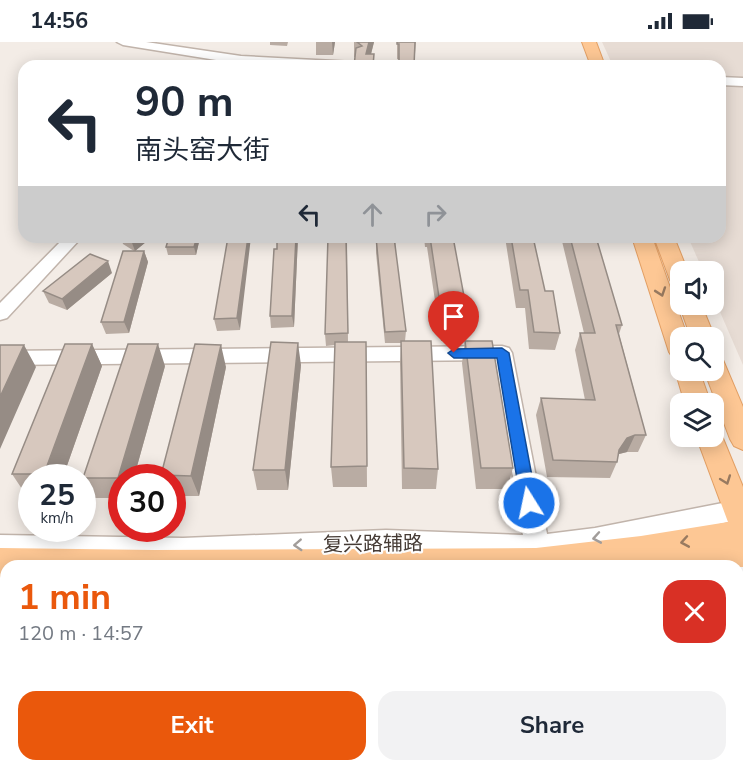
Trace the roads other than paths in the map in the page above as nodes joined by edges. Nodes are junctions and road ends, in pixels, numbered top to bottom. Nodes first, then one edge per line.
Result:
1 (123, 42) edge
2 (589, 42) edge
3 (242, 59) edge
4 (258, 60) edge
5 (596, 60) edge
6 (726, 81) edge
7 (743, 82) edge
8 (68, 243) edge
9 (644, 243) edge
10 (666, 243) edge
11 (673, 261) edge
12 (0, 314) edge
13 (673, 327) edge
14 (0, 358) edge
15 (720, 381) edge
16 (727, 400) junction
17 (743, 422) edge
18 (743, 439) edge
19 (713, 447) edge
20 (742, 519) edge
21 (0, 546) edge
22 (537, 546) junction
23 (743, 553) edge
24 (554, 560) edge
25 (704, 560) edge

1 - 3 street
2 - 5 main road
3 - 4 street
6 - 7 street
8 - 12 street
9 -> 13 main road
10 - 11 main road
14 - 22 street
15 - 16 main road
16 - 17 main road
16 - 18 main road
19 -> 20 main road
20 -> 22 street, 复兴路辅路
20 -> 24 main road
22 -> 21 street, 复兴路辅路
23 - 25 main road

